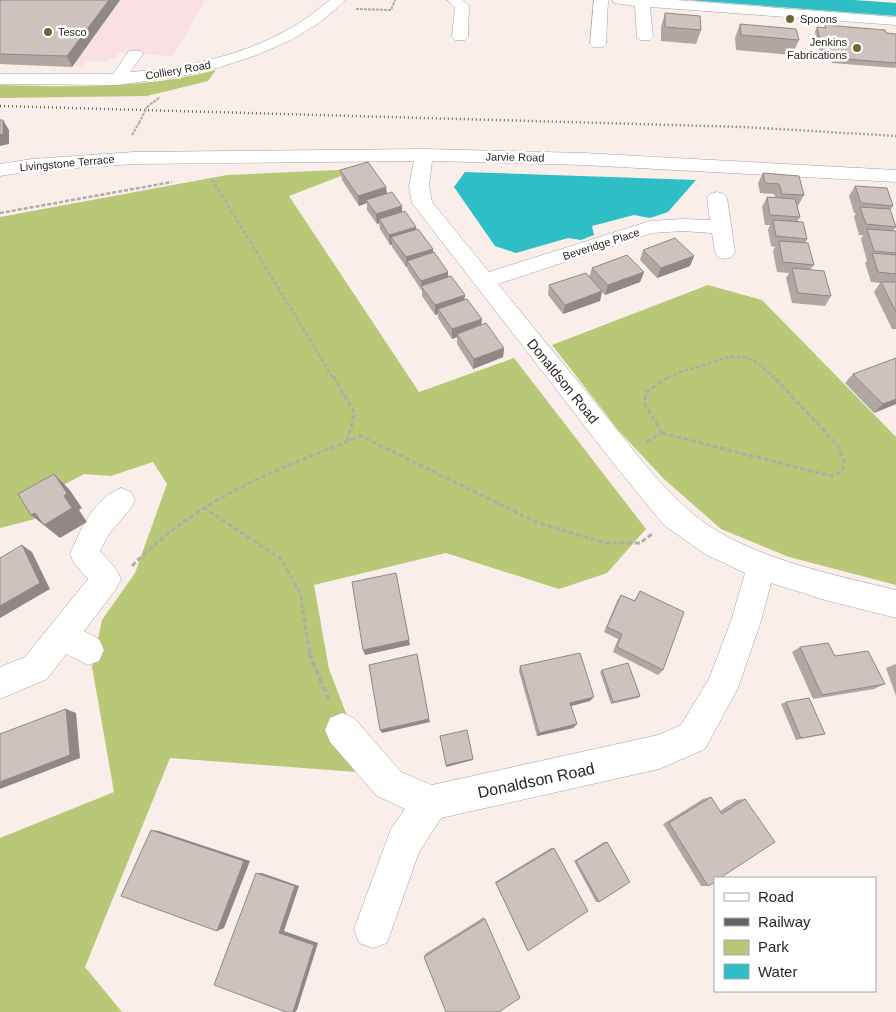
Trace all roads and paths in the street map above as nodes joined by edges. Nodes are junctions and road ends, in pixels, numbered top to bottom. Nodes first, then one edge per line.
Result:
1 (339, 0) edge
2 (454, 0) edge
3 (601, 0) edge
4 (618, 0) edge
5 (642, 2) junction
6 (896, 21) edge
7 (460, 37) dead end
8 (646, 37) dead end
9 (598, 44) dead end
10 (135, 54) dead end
11 (0, 79) edge
12 (117, 80) junction
13 (147, 107) dead end
14 (139, 123) dead end
15 (424, 155) junction
16 (134, 158) joint
17 (0, 170) edge
18 (209, 174) dead end
19 (896, 176) edge
20 (717, 198) dead end
21 (721, 227) junction
22 (725, 252) dead end
23 (484, 281) junction
24 (662, 432) joint
25 (347, 442) junction
26 (121, 500) dead end
27 (203, 507) junction
28 (674, 516) junction
29 (760, 566) junction
30 (127, 571) dead end
31 (896, 604) edge
32 (0, 683) edge
33 (342, 730) joint
34 (431, 803) junction
35 (373, 929) dead end

1 - 12 street, Colliery Road
2 - 7 street
3 - 9 street
4 - 5 street
5 - 6 street
5 - 8 street
10 - 12 street
11 - 12 street, Colliery Road
13 - 14 path, bridge
15 - 16 street, Jarvie Road
15 - 19 street, Jarvie Road
15 - 23 street, Donaldson Road
16 - 17 street, Livingstone Terrace
18 - 25 path
20 - 21 street
21 - 22 street
21 - 23 street, Beveridge Place
23 - 28 street, Donaldson Road
24 - 24 path
25 - 27 path
25 - 28 path
26 - 32 street
27 - 30 path
27 - 33 path
28 - 29 street, Donaldson Road
29 - 31 street, Donaldson Road
29 - 34 street, Donaldson Road
33 - 34 street
34 - 35 street

